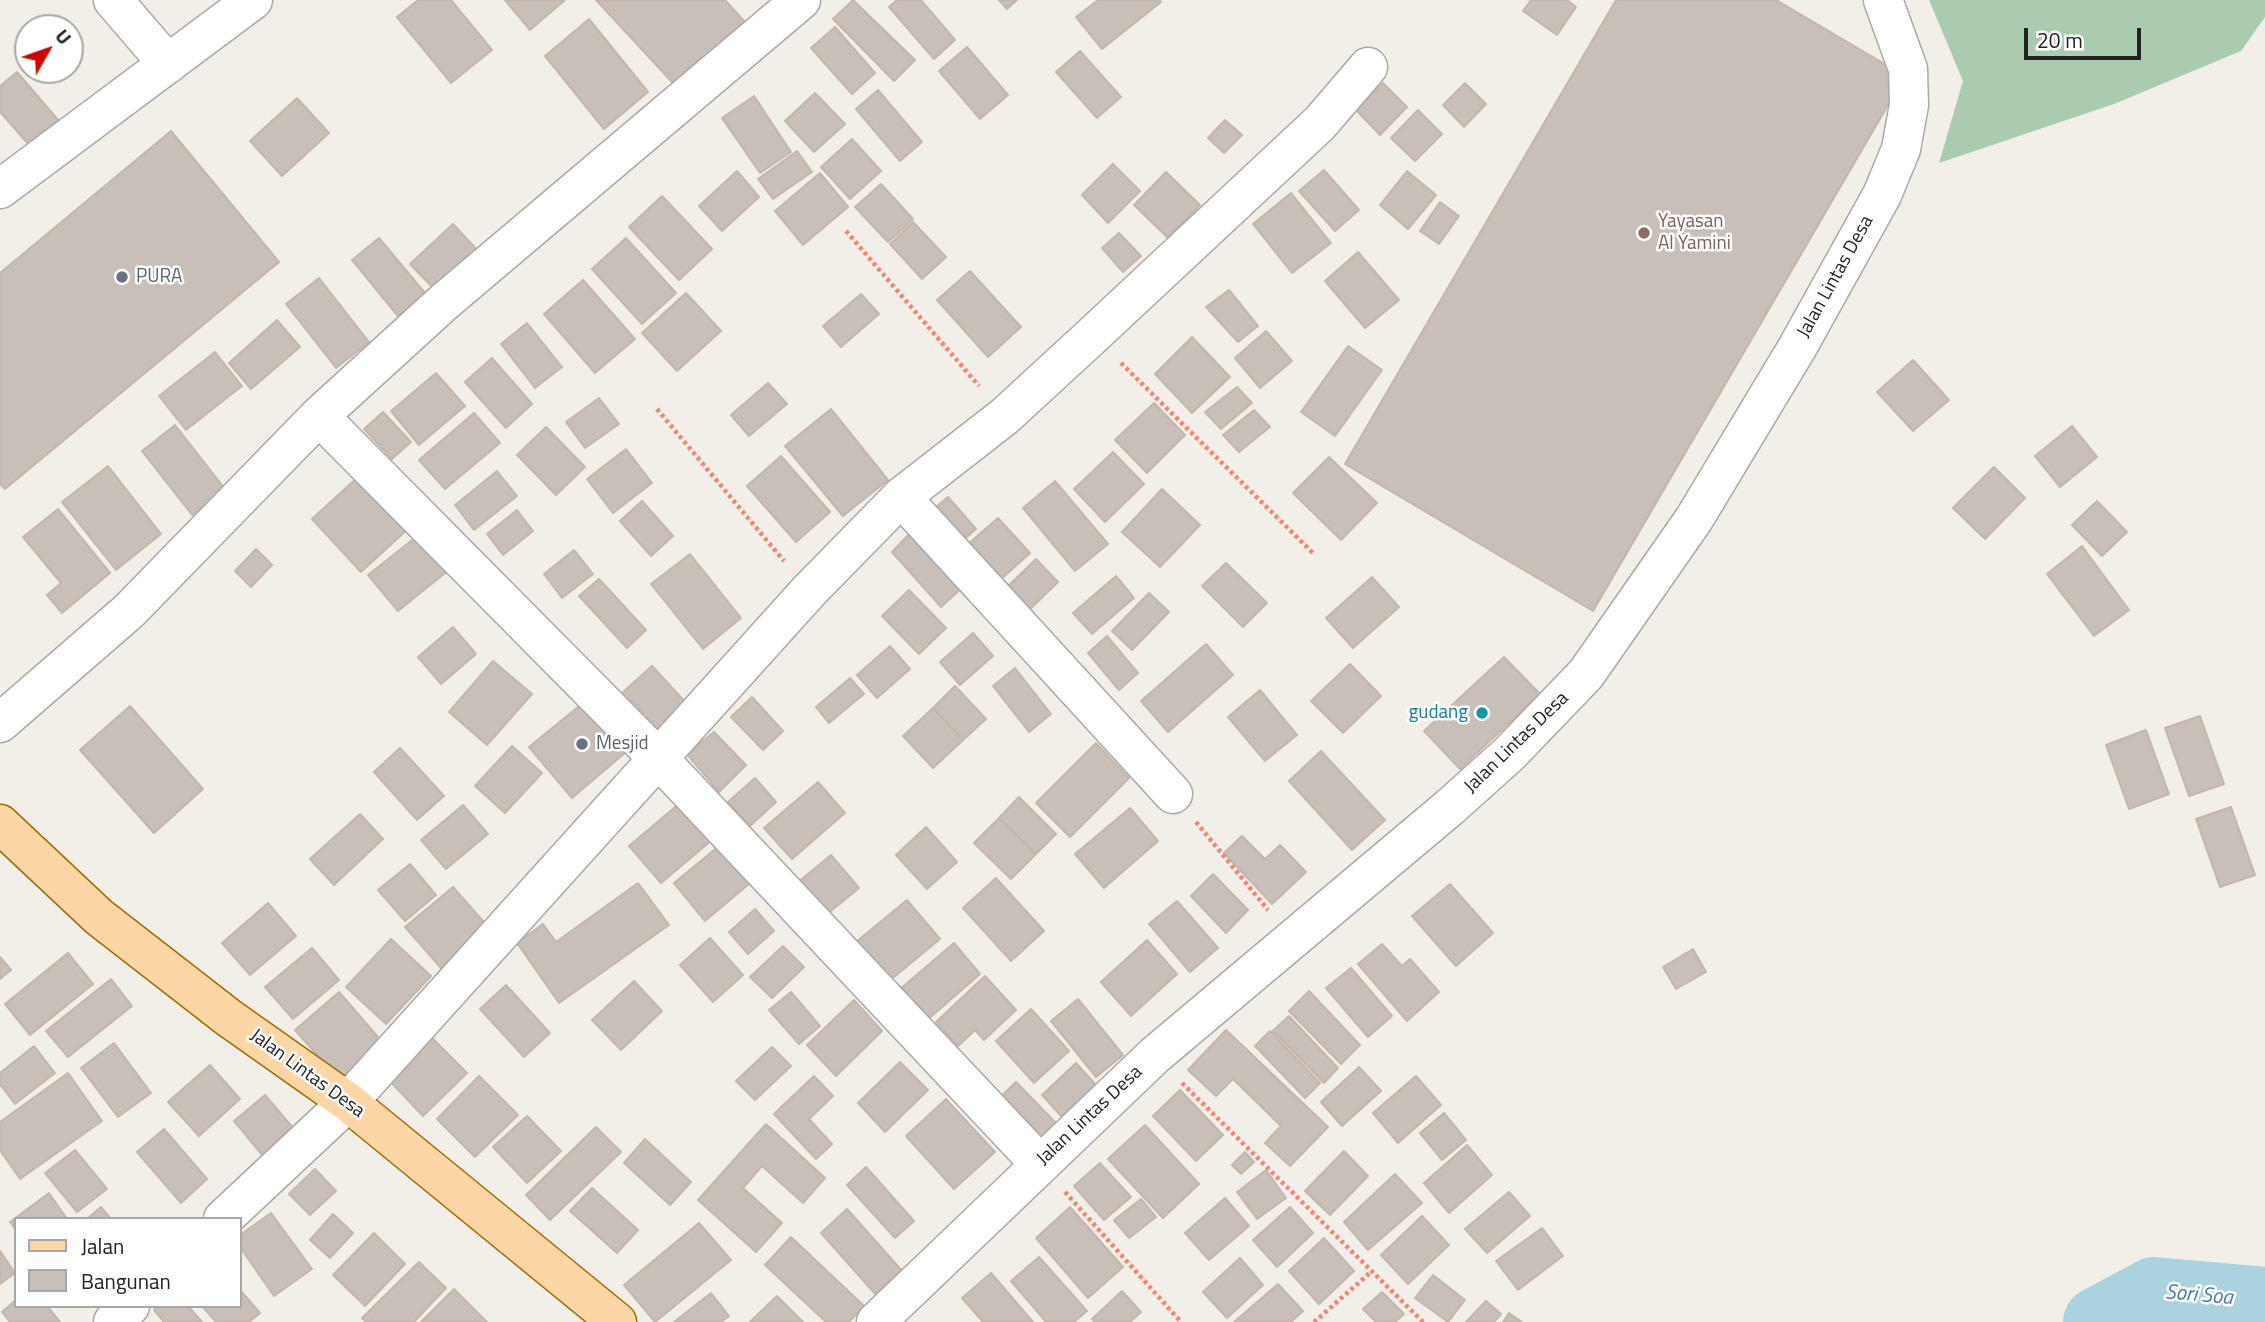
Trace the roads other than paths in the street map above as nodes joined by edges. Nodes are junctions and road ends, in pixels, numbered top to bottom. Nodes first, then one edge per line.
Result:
1 (113, 0) edge
2 (253, 0) edge
3 (1883, 0) edge
4 (780, 7) edge
5 (168, 64) junction
6 (1368, 67) dead end
7 (0, 189) edge
8 (318, 416) junction
9 (901, 497) junction
10 (0, 723) edge
11 (657, 757) junction
12 (1173, 794) road end
13 (0, 824) edge
14 (348, 1102) junction
15 (1040, 1163) junction
16 (225, 1217) edge
17 (128, 1308) edge
18 (113, 1322) edge
19 (617, 1322) edge
20 (876, 1322) edge

1 - 5 street
2 - 5 street
3 - 15 street, Jalan Lintas Desa
4 - 8 street
5 - 7 street
6 - 9 street
8 - 10 street
8 - 11 street
9 - 11 street
9 - 12 street
11 - 14 street
11 - 15 street
13 - 14 main road, Jalan Lintas Desa
14 - 16 street
14 - 19 main road, Jalan Lintas Desa
15 - 20 street, Jalan Lintas Desa
17 - 18 street

